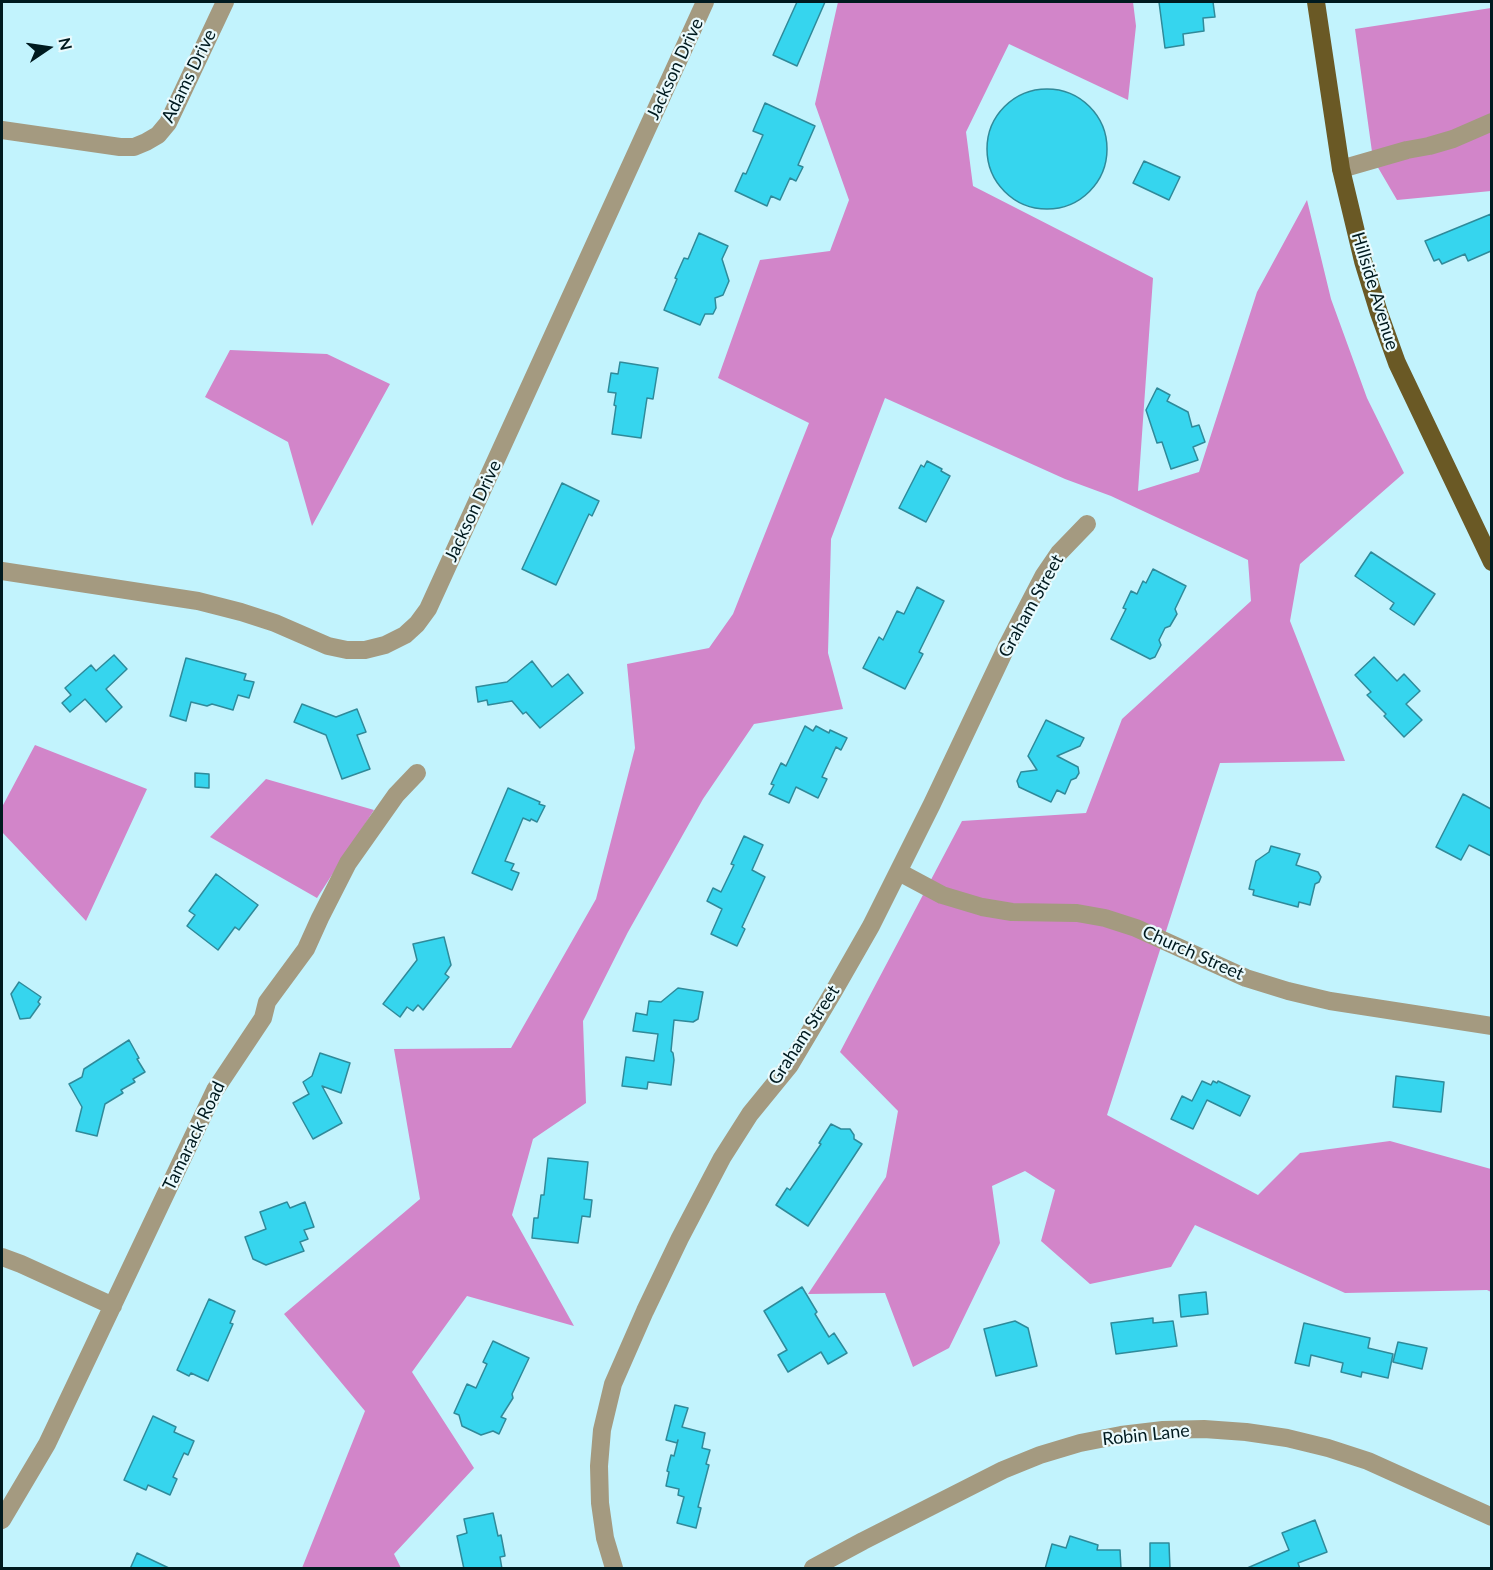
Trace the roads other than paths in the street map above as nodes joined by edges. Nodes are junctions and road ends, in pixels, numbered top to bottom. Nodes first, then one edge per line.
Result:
1 (225, 2) edge
2 (705, 2) edge
3 (1316, 2) edge
4 (1491, 122) edge
5 (2, 130) edge
6 (1341, 169) junction
7 (1087, 524) dead end
8 (1491, 562) edge
9 (2, 571) edge
10 (417, 773) dead end
11 (899, 872) junction
12 (1491, 1026) edge
13 (2, 1257) edge
14 (112, 1306) junction
15 (1491, 1517) edge
16 (2, 1520) edge
17 (614, 1569) edge
18 (813, 1569) edge

1 - 5 street, Adams Drive
2 - 9 street, Jackson Drive
3 - 6 main road, Hillside Avenue
4 - 6 street
6 - 8 main road, Hillside Avenue
7 - 11 street, Graham Street
10 - 14 street, Tamarack Road
11 - 12 street, Church Street
11 - 17 street, Graham Street
13 - 14 street
14 - 16 street, Tamarack Road
15 - 18 street, Robin Lane

